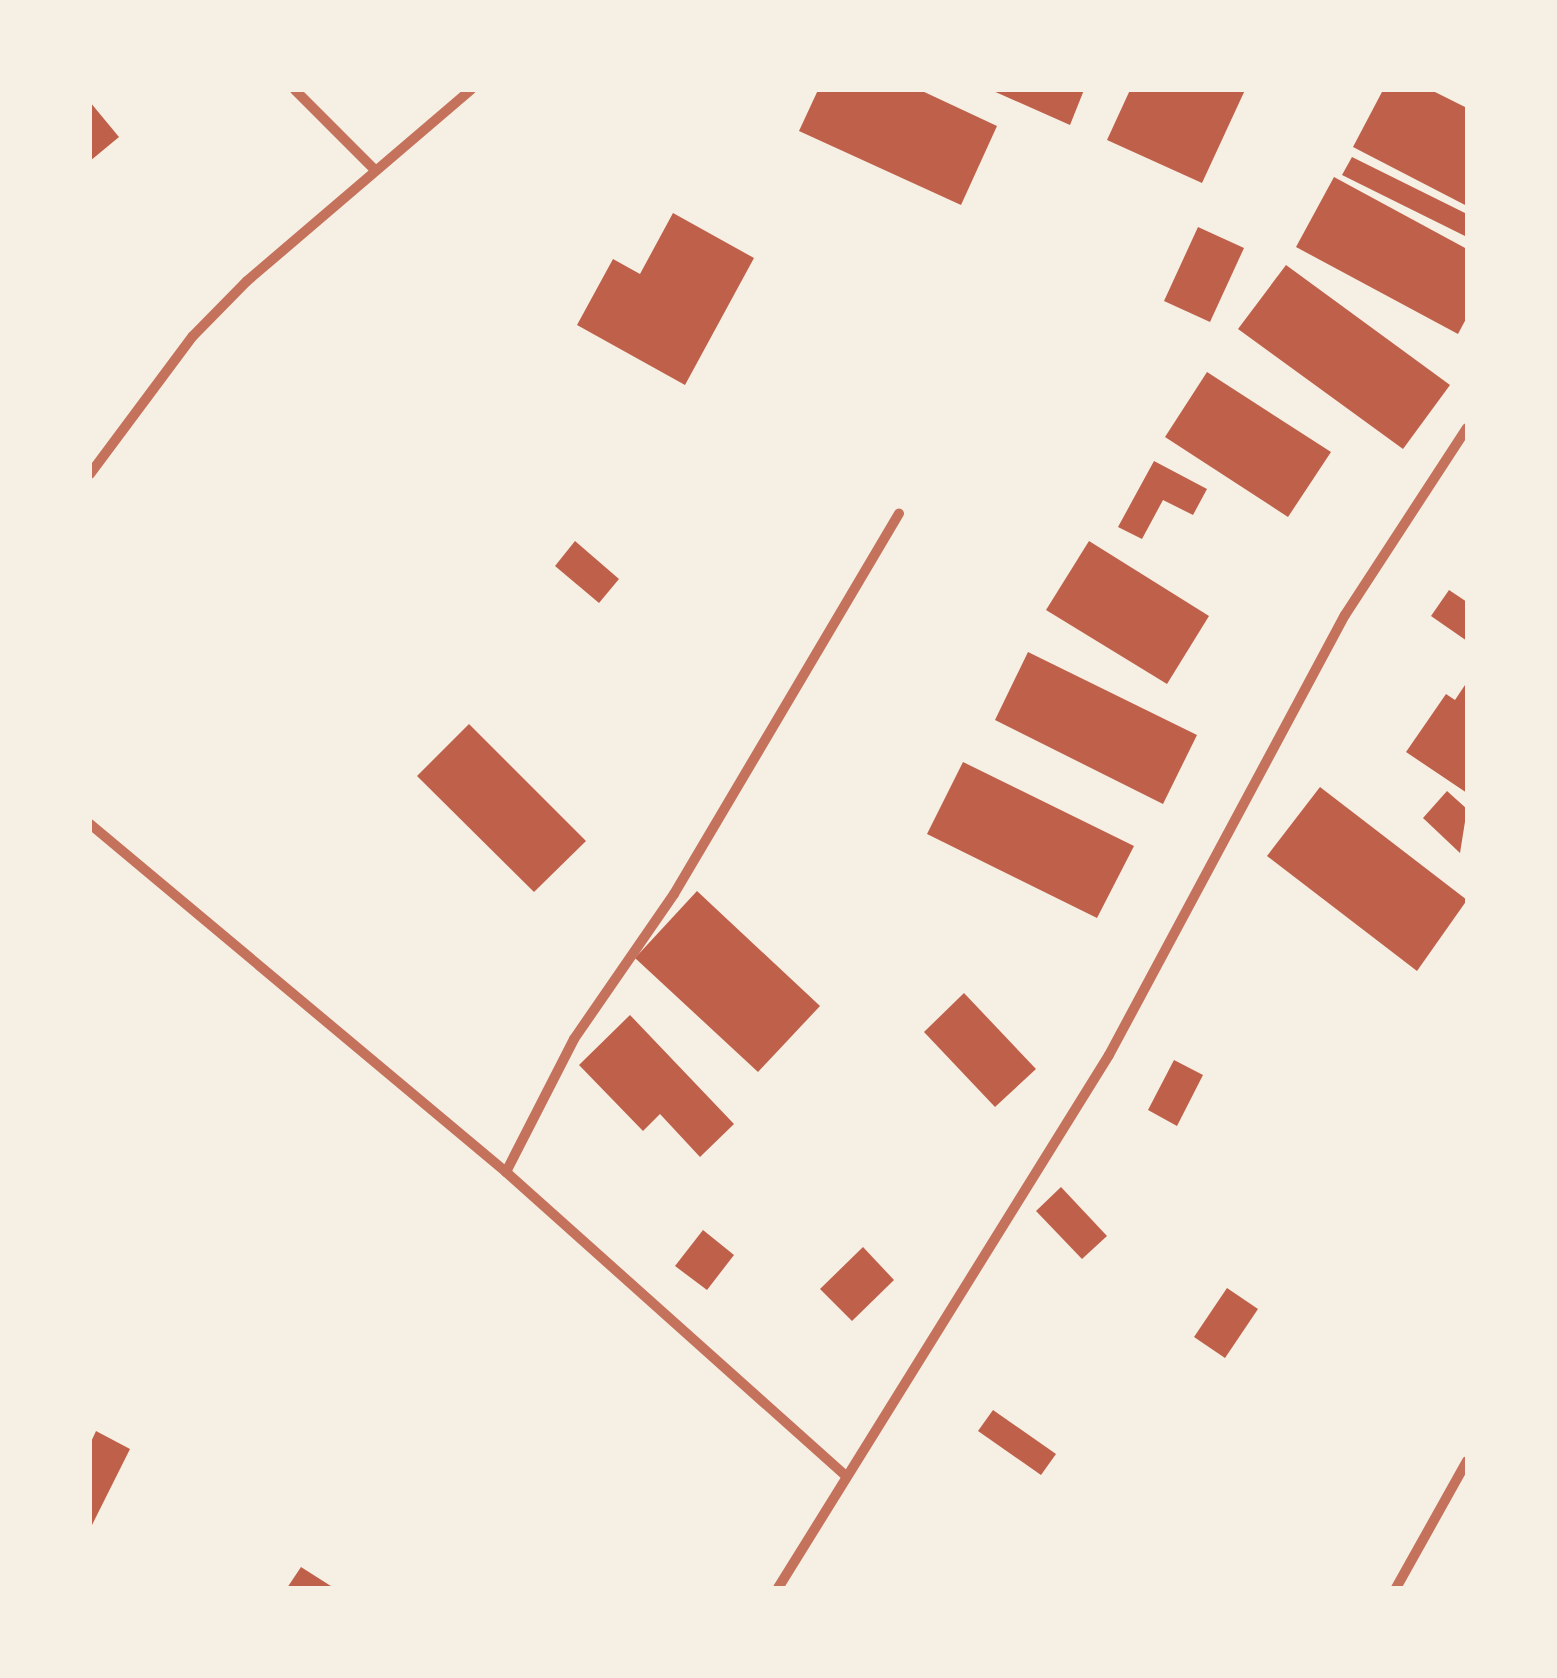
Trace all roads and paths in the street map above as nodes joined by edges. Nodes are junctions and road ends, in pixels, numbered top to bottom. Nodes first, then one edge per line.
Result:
1 (294, 90) edge
2 (471, 90) edge
3 (374, 170) junction
4 (1467, 428) edge
5 (90, 474) edge
6 (899, 514) dead end
7 (90, 824) edge
8 (506, 1172) junction
9 (1467, 1461) edge
10 (847, 1478) junction
11 (778, 1588) edge
12 (1396, 1588) edge

1 - 3 street
2 - 3 street
3 - 5 street
4 - 10 street
6 - 8 street
7 - 8 street
8 - 10 street
9 - 12 street
10 - 11 street

